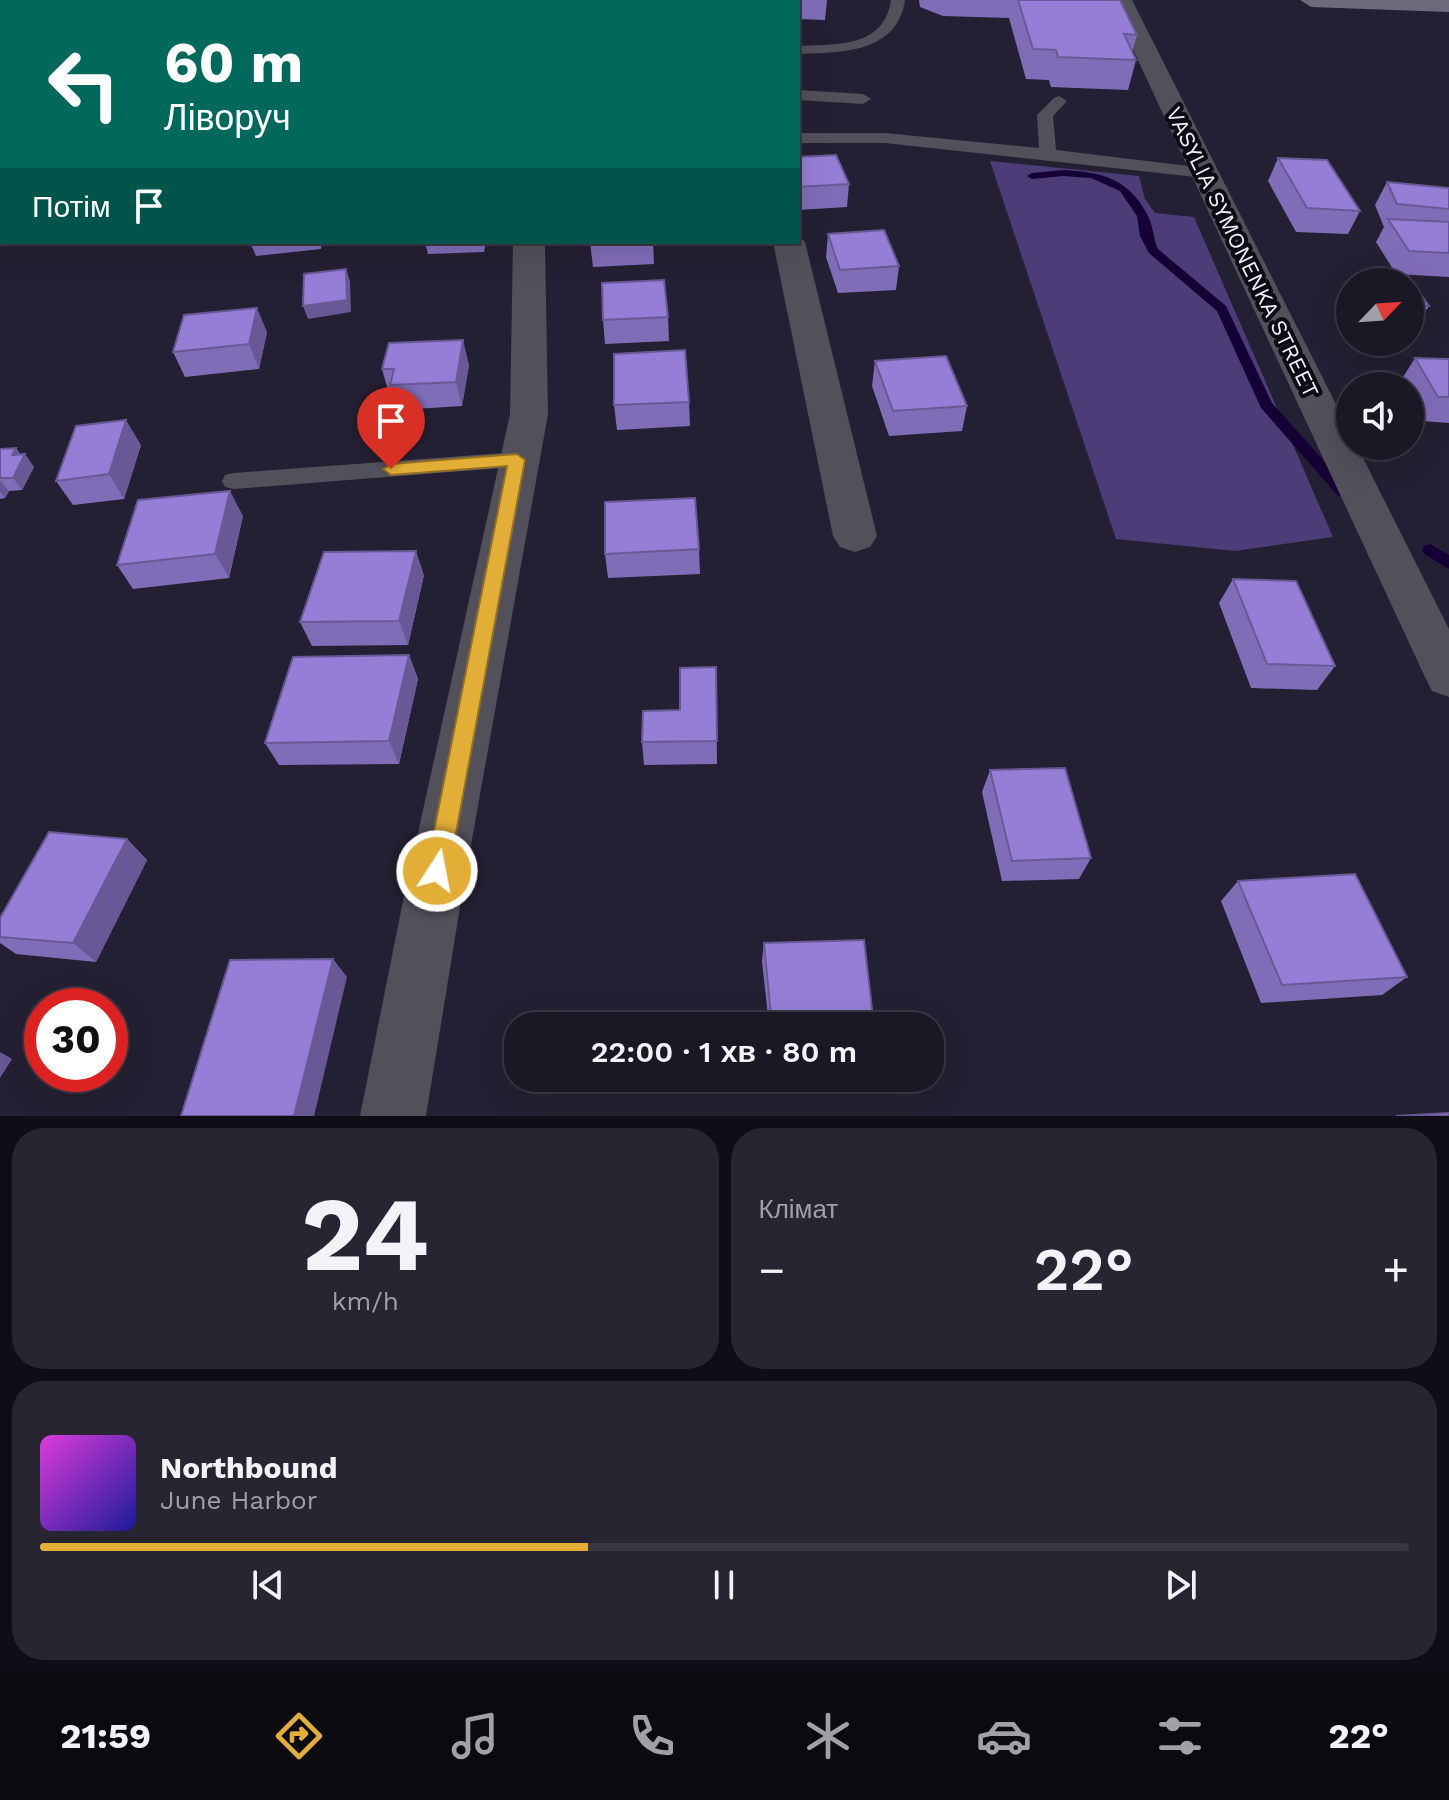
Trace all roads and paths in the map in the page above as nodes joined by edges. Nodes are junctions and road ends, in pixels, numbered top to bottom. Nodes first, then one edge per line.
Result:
1 (898, 0) edge
2 (1121, 0) edge
3 (1311, 0) edge
4 (1449, 5) edge
5 (800, 50) edge
6 (800, 95) edge
7 (863, 99) dead end
8 (1059, 101) dead end
9 (800, 138) edge
10 (1048, 154) junction
11 (1205, 173) junction
12 (529, 244) edge
13 (789, 244) edge
14 (517, 460) junction
15 (234, 481) dead end
16 (855, 536) dead end
17 (1449, 677) edge
18 (393, 1116) edge

1 - 5 lane
2 - 11 street, VASYLIA SYMONENKA STREET
3 - 4 street
6 - 7 lane
8 - 10 lane
9 - 10 lane
10 - 11 lane
11 - 17 street, VASYLIA SYMONENKA STREET
12 - 14 street
13 - 16 street
14 - 15 lane
14 - 18 street

